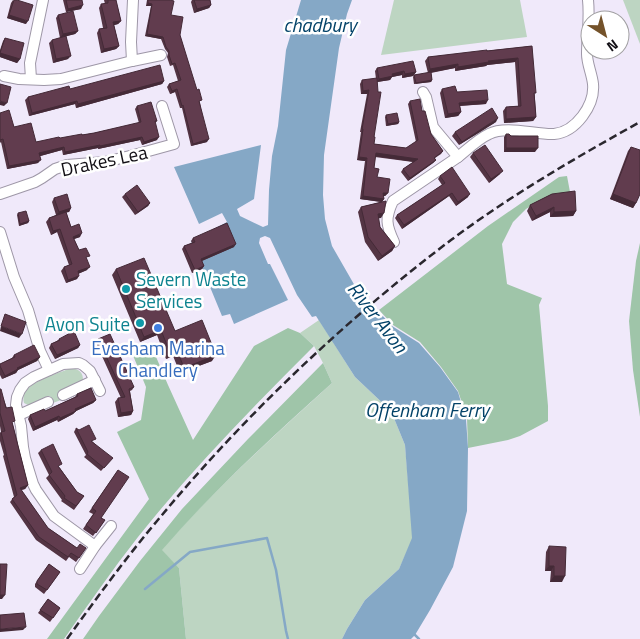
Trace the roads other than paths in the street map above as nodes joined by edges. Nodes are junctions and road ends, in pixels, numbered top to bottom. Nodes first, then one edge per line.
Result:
1 (43, 0) edge
2 (133, 0) edge
3 (588, 0) edge
4 (161, 55) dead end
5 (132, 61) junction
6 (4, 76) dead end
7 (31, 79) junction
8 (423, 92) dead end
9 (162, 106) dead end
10 (458, 157) junction
11 (0, 194) edge
12 (0, 232) edge
13 (394, 242) edge
14 (49, 370) junction
15 (95, 380) junction
16 (100, 391) dead end
17 (63, 395) dead end
18 (48, 402) dead end
19 (19, 415) junction
20 (111, 526) dead end
21 (96, 546) junction
22 (80, 569) dead end

1 - 7 street
2 - 5 street
3 - 10 street
4 - 5 street
5 - 7 street
6 - 7 street
8 - 10 street
9 - 11 street, Drakes Lea
10 - 13 street
12 - 14 street
14 - 15 street
14 - 19 street
15 - 16 street
15 - 17 street
18 - 19 street
19 - 21 street
20 - 21 street
21 - 22 street

